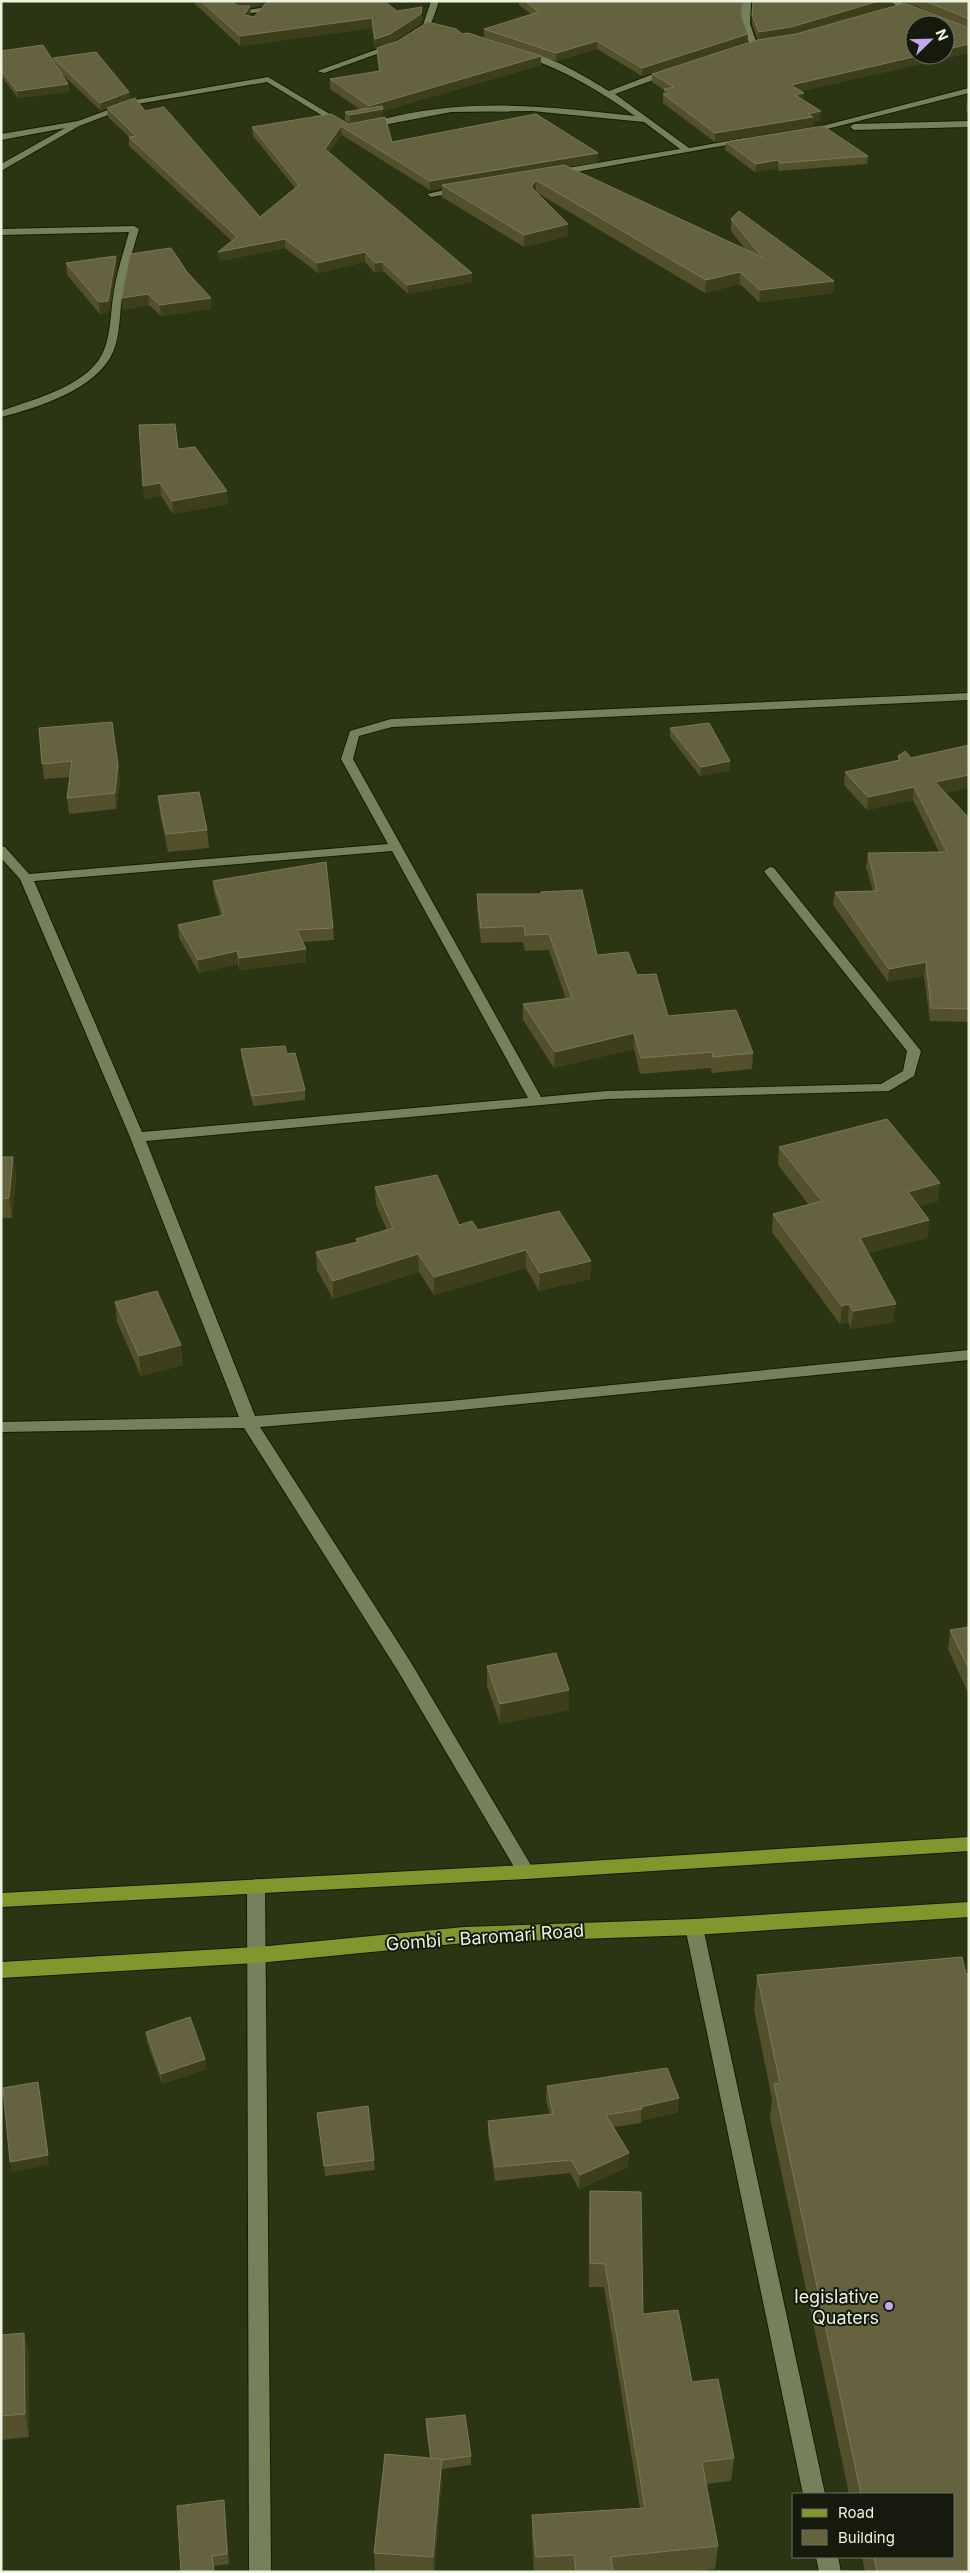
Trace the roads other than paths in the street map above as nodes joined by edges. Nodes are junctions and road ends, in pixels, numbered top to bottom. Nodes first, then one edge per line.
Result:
1 (435, 1) edge
2 (747, 1) edge
3 (893, 6) edge
4 (238, 12) edge
5 (262, 12) edge
6 (922, 15) edge
7 (427, 26) junction
8 (436, 29) edge
9 (764, 44) edge
10 (755, 45) junction
11 (746, 48) edge
12 (518, 52) edge
13 (683, 66) edge
14 (321, 71) dead end
15 (969, 90) edge
16 (608, 94) junction
17 (647, 120) junction
18 (80, 123) junction
19 (969, 124) edge
20 (825, 128) junction
21 (797, 132) edge
22 (1, 137) edge
23 (751, 140) edge
24 (686, 150) junction
25 (1, 168) edge
26 (541, 175) edge
27 (475, 186) edge
28 (431, 194) edge
29 (1, 232) edge
30 (1, 414) edge
31 (969, 696) edge
32 (396, 847) junction
33 (1, 850) edge
34 (770, 871) dead end
35 (26, 878) junction
36 (537, 1102) junction
37 (137, 1137) junction
38 (969, 1355) edge
39 (249, 1422) junction
40 (1, 1426) edge
41 (969, 1844) edge
42 (526, 1872) junction
43 (256, 1886) junction
44 (1, 1900) edge
45 (969, 1909) edge
46 (694, 1927) junction
47 (258, 1955) junction
48 (1, 1970) edge
49 (814, 2493) edge
50 (827, 2558) edge
51 (260, 2572) edge
52 (830, 2572) edge

1 - 7 street
2 - 10 street
3 - 6 street
4 - 5 street
7 - 8 street
7 - 14 street
9 - 10 street
10 - 11 street
12 - 16 street
13 - 16 street
15 - 20 street
16 - 17 street
17 - 18 street
17 - 24 street
18 - 22 street
18 - 25 street
19 - 20 street
20 - 21 street
23 - 24 street
24 - 26 street
27 - 28 street
29 - 30 street
31 - 32 street
32 - 35 street
32 - 36 street
33 - 35 street
34 - 36 street
35 - 37 street
36 - 37 street
37 - 39 street
38 - 39 street
39 - 40 street
39 - 42 street
41 - 42 main road
42 - 43 main road
43 - 44 main road
43 - 47 street
45 - 46 main road, Gombi - Baromari Road
46 - 47 main road, Gombi - Baromari Road
46 - 49 street
47 - 48 main road, Gombi - Baromari Road
47 - 51 street
50 - 52 street

